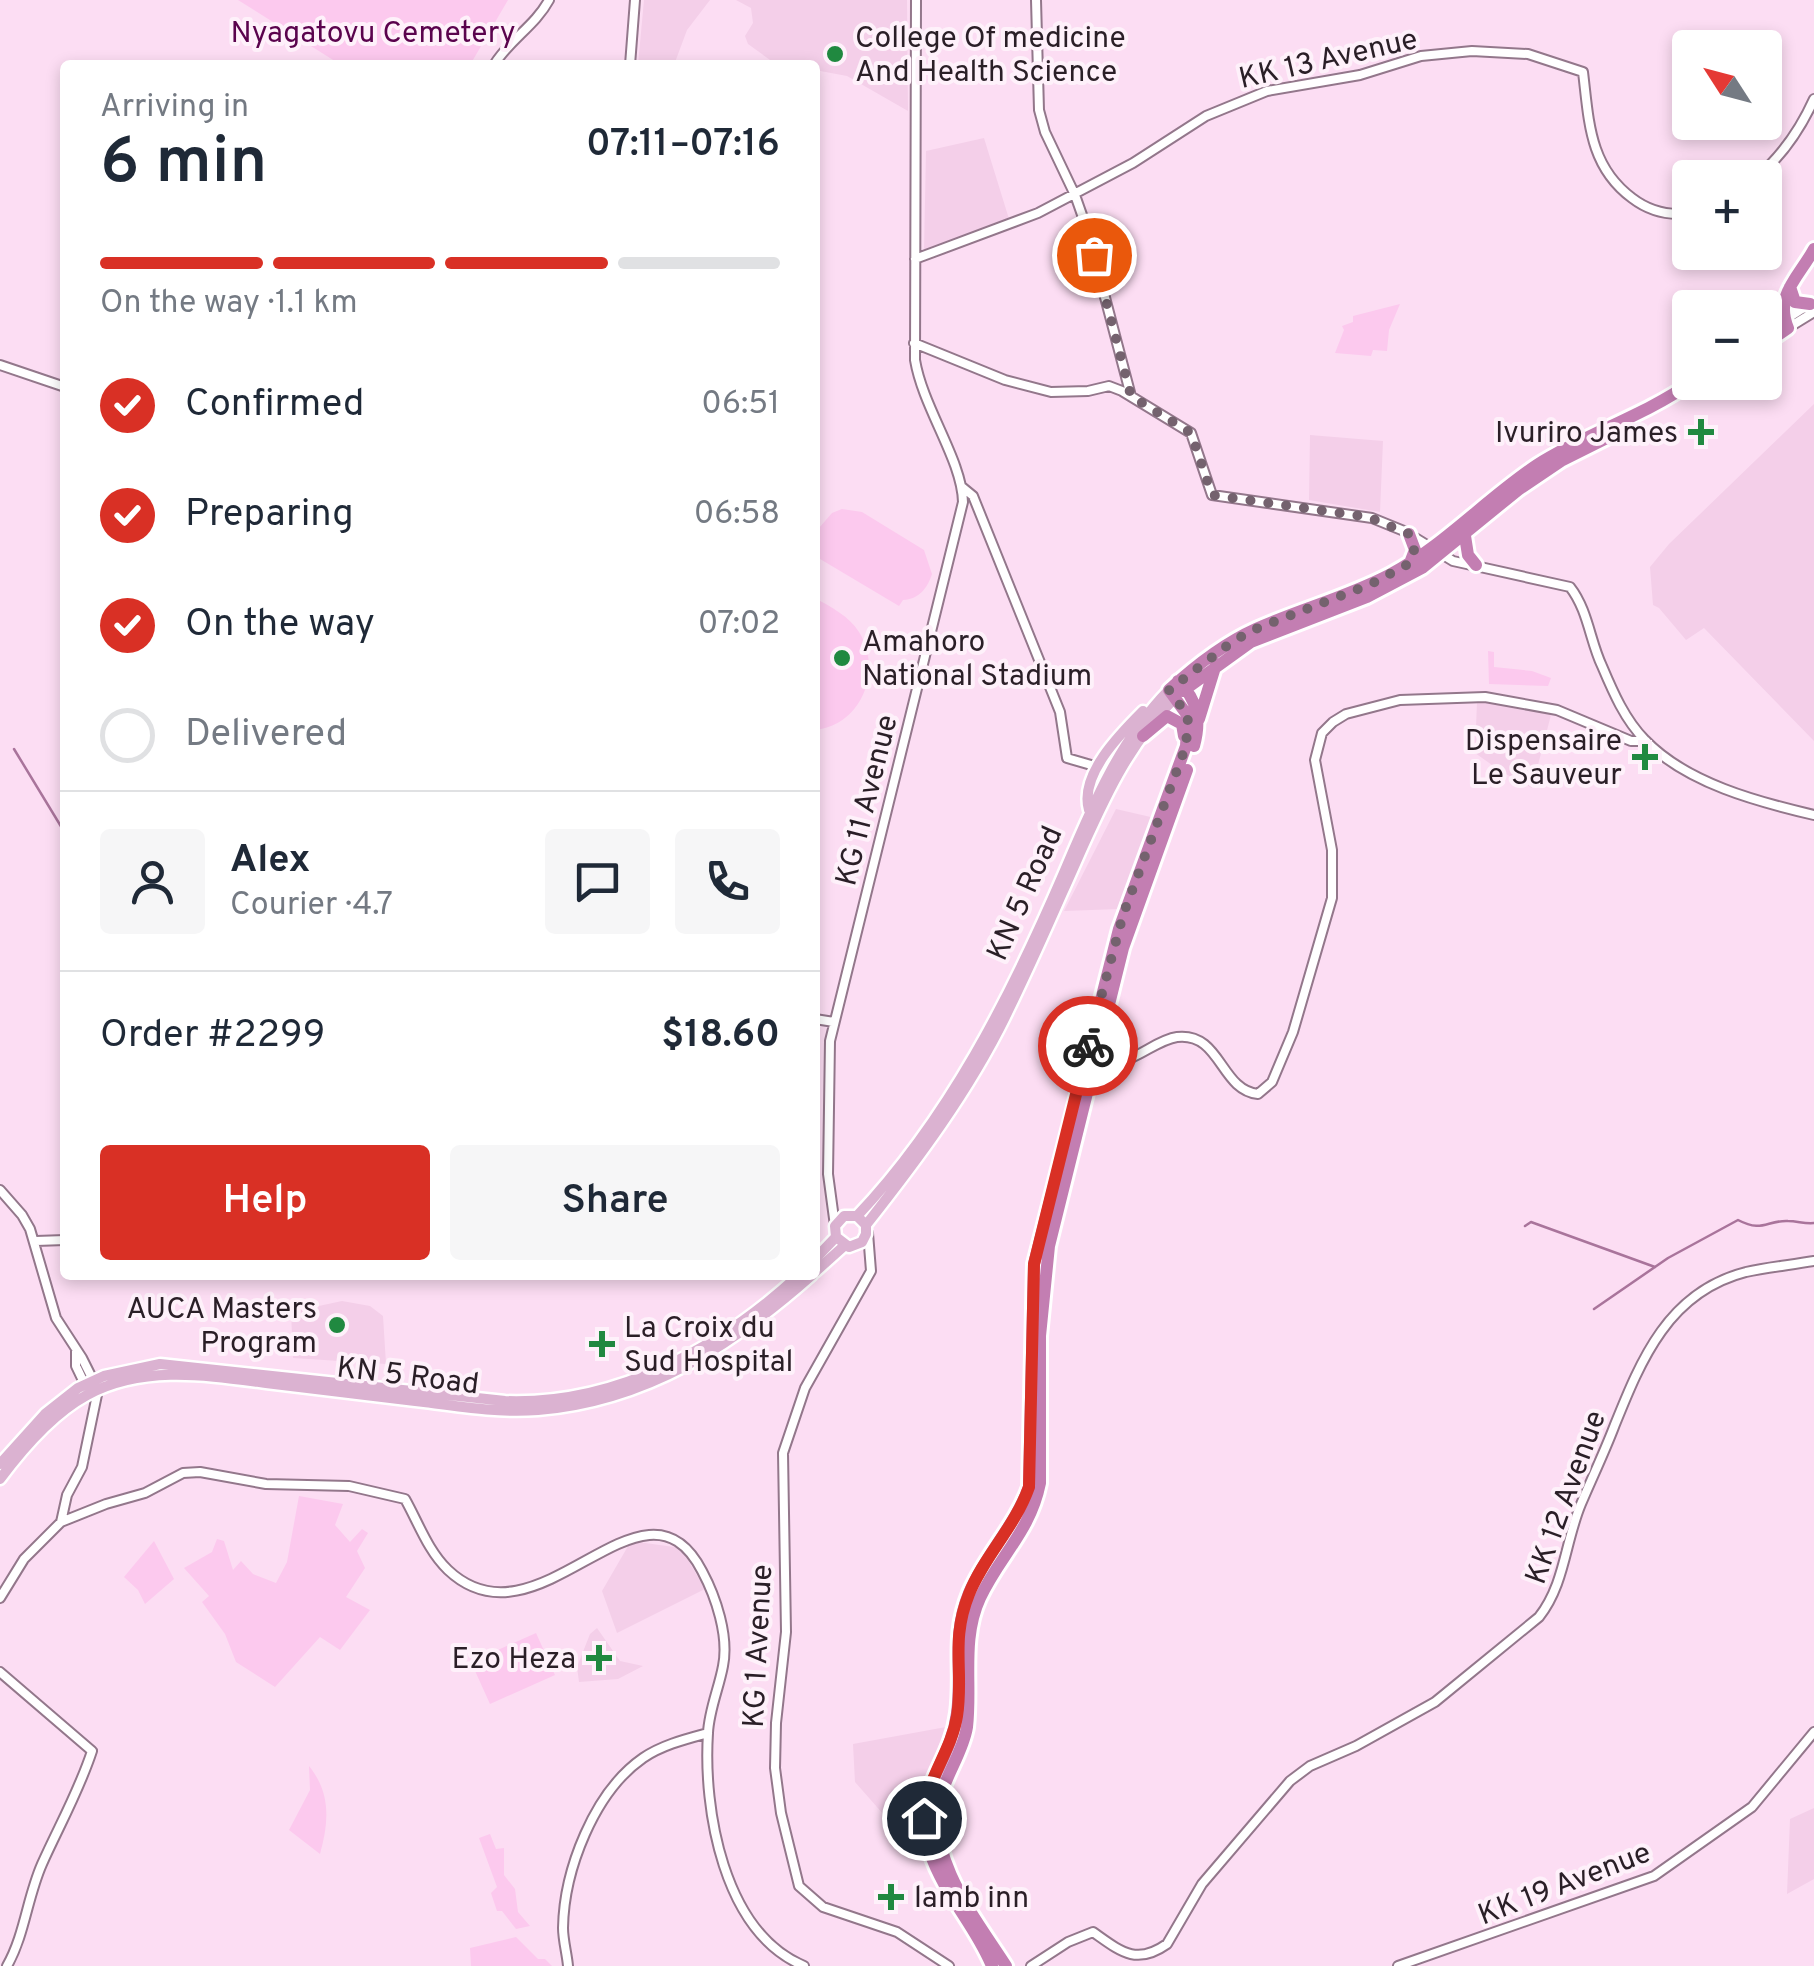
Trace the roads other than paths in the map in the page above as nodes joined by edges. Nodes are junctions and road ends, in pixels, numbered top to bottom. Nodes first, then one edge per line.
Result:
1 (549, 0) edge
2 (635, 0) edge
3 (916, 0) edge
4 (1036, 0) edge
5 (497, 60) edge
6 (630, 60) edge
7 (1814, 99) edge
8 (1773, 160) edge
9 (1076, 195) junction
10 (1672, 214) edge
11 (1814, 249) edge
12 (915, 259) junction
13 (1790, 284) junction
14 (1813, 306) edge
15 (1784, 326) junction
16 (914, 343) junction
17 (1, 366) edge
18 (60, 385) edge
19 (1672, 395) edge
20 (1131, 396) junction
21 (1679, 400) edge
22 (962, 486) junction
23 (1409, 534) junction
24 (1465, 536) junction
25 (1437, 551) junction
26 (1410, 563) junction
27 (1476, 565) junction
28 (1216, 664) junction
29 (1177, 689) junction
30 (1156, 703) junction
31 (1199, 719) junction
32 (1142, 736) junction
33 (1646, 742) junction
34 (1186, 746) junction
35 (1098, 767) junction
36 (1089, 810) junction
37 (1814, 816) edge
38 (1128, 916) junction
39 (820, 1019) edge
40 (834, 1022) junction
41 (1093, 1070) junction
42 (0, 1190) edge
43 (830, 1202) junction
44 (853, 1215) junction
45 (866, 1227) junction
46 (838, 1236) junction
47 (60, 1240) edge
48 (36, 1241) junction
49 (858, 1245) junction
50 (820, 1254) edge
51 (872, 1255) junction
52 (1814, 1262) edge
53 (820, 1263) edge
54 (1040, 1263) junction
55 (792, 1280) edge
56 (805, 1280) edge
57 (92, 1390) junction
58 (519, 1406) junction
59 (0, 1464) edge
60 (0, 1479) edge
61 (61, 1522) junction
62 (0, 1598) edge
63 (0, 1672) edge
64 (1814, 1732) edge
65 (708, 1733) junction
66 (989, 1948) junction
67 (6, 1966) edge
68 (568, 1966) edge
69 (804, 1966) edge
70 (949, 1966) edge
71 (992, 1966) edge
72 (1006, 1966) edge
73 (1030, 1966) edge
74 (1398, 1966) edge

1 - 5 main road
2 - 6 main road
3 - 12 main road, KG 11 Avenue
4 - 9 main road
7 - 8 main road
9 - 10 main road, KK 13 Avenue
9 - 12 main road, KK 13 Avenue
9 - 20 main road
11 - 13 highway
11 - 15 highway
12 - 16 main road, KG 11 Avenue
13 - 14 highway
13 - 15 highway
14 - 15 main road
16 - 20 main road
16 - 22 main road, KG 11 Avenue
17 - 18 main road
19 - 25 highway
20 - 23 main road
21 - 24 highway
22 - 35 main road
22 - 40 main road, KG 11 Avenue
23 - 25 main road
23 - 26 highway
24 - 25 highway
24 - 27 highway
25 - 26 highway, KN 5 Road
25 - 27 main road
25 - 28 highway, KN 5 Road
26 - 29 highway, KN 5 Road
27 - 33 main road
28 - 29 highway, KN 5 Road
28 - 31 highway
29 - 30 main road, KN 5 Road
29 - 31 highway
29 - 32 main road, KN 5 Road
29 - 34 highway
30 - 35 main road
30 - 36 main road, KN 5 Road
31 - 38 highway
32 - 34 highway
32 - 45 main road, KN 5 Road
33 - 37 main road
33 - 41 main road
34 - 38 highway
35 - 36 main road
36 - 44 main road, KN 5 Road
38 - 41 highway
38 - 54 highway
39 - 40 main road
40 - 43 main road, KG 11 Avenue
41 - 54 highway
42 - 48 main road
43 - 44 main road
43 - 46 main road, KG 11 Avenue
44 - 45 main road
44 - 46 main road
45 - 49 main road
45 - 51 main road
46 - 49 main road
46 - 50 main road
46 - 53 main road, KN 5 Road
47 - 48 main road
48 - 57 main road
49 - 51 main road
51 - 70 main road, KG 1 Avenue
52 - 73 main road, KK 12 Avenue
54 - 66 highway
55 - 58 main road, KN 5 Road
56 - 58 main road, KN 5 Road
57 - 58 main road, KN 5 Road
57 - 59 main road, KN 5 Road
57 - 60 main road, KN 5 Road
57 - 61 main road
61 - 62 main road
61 - 65 main road
63 - 67 main road
64 - 74 main road, KK 19 Avenue
65 - 68 main road
65 - 69 main road
66 - 71 highway
66 - 72 highway

